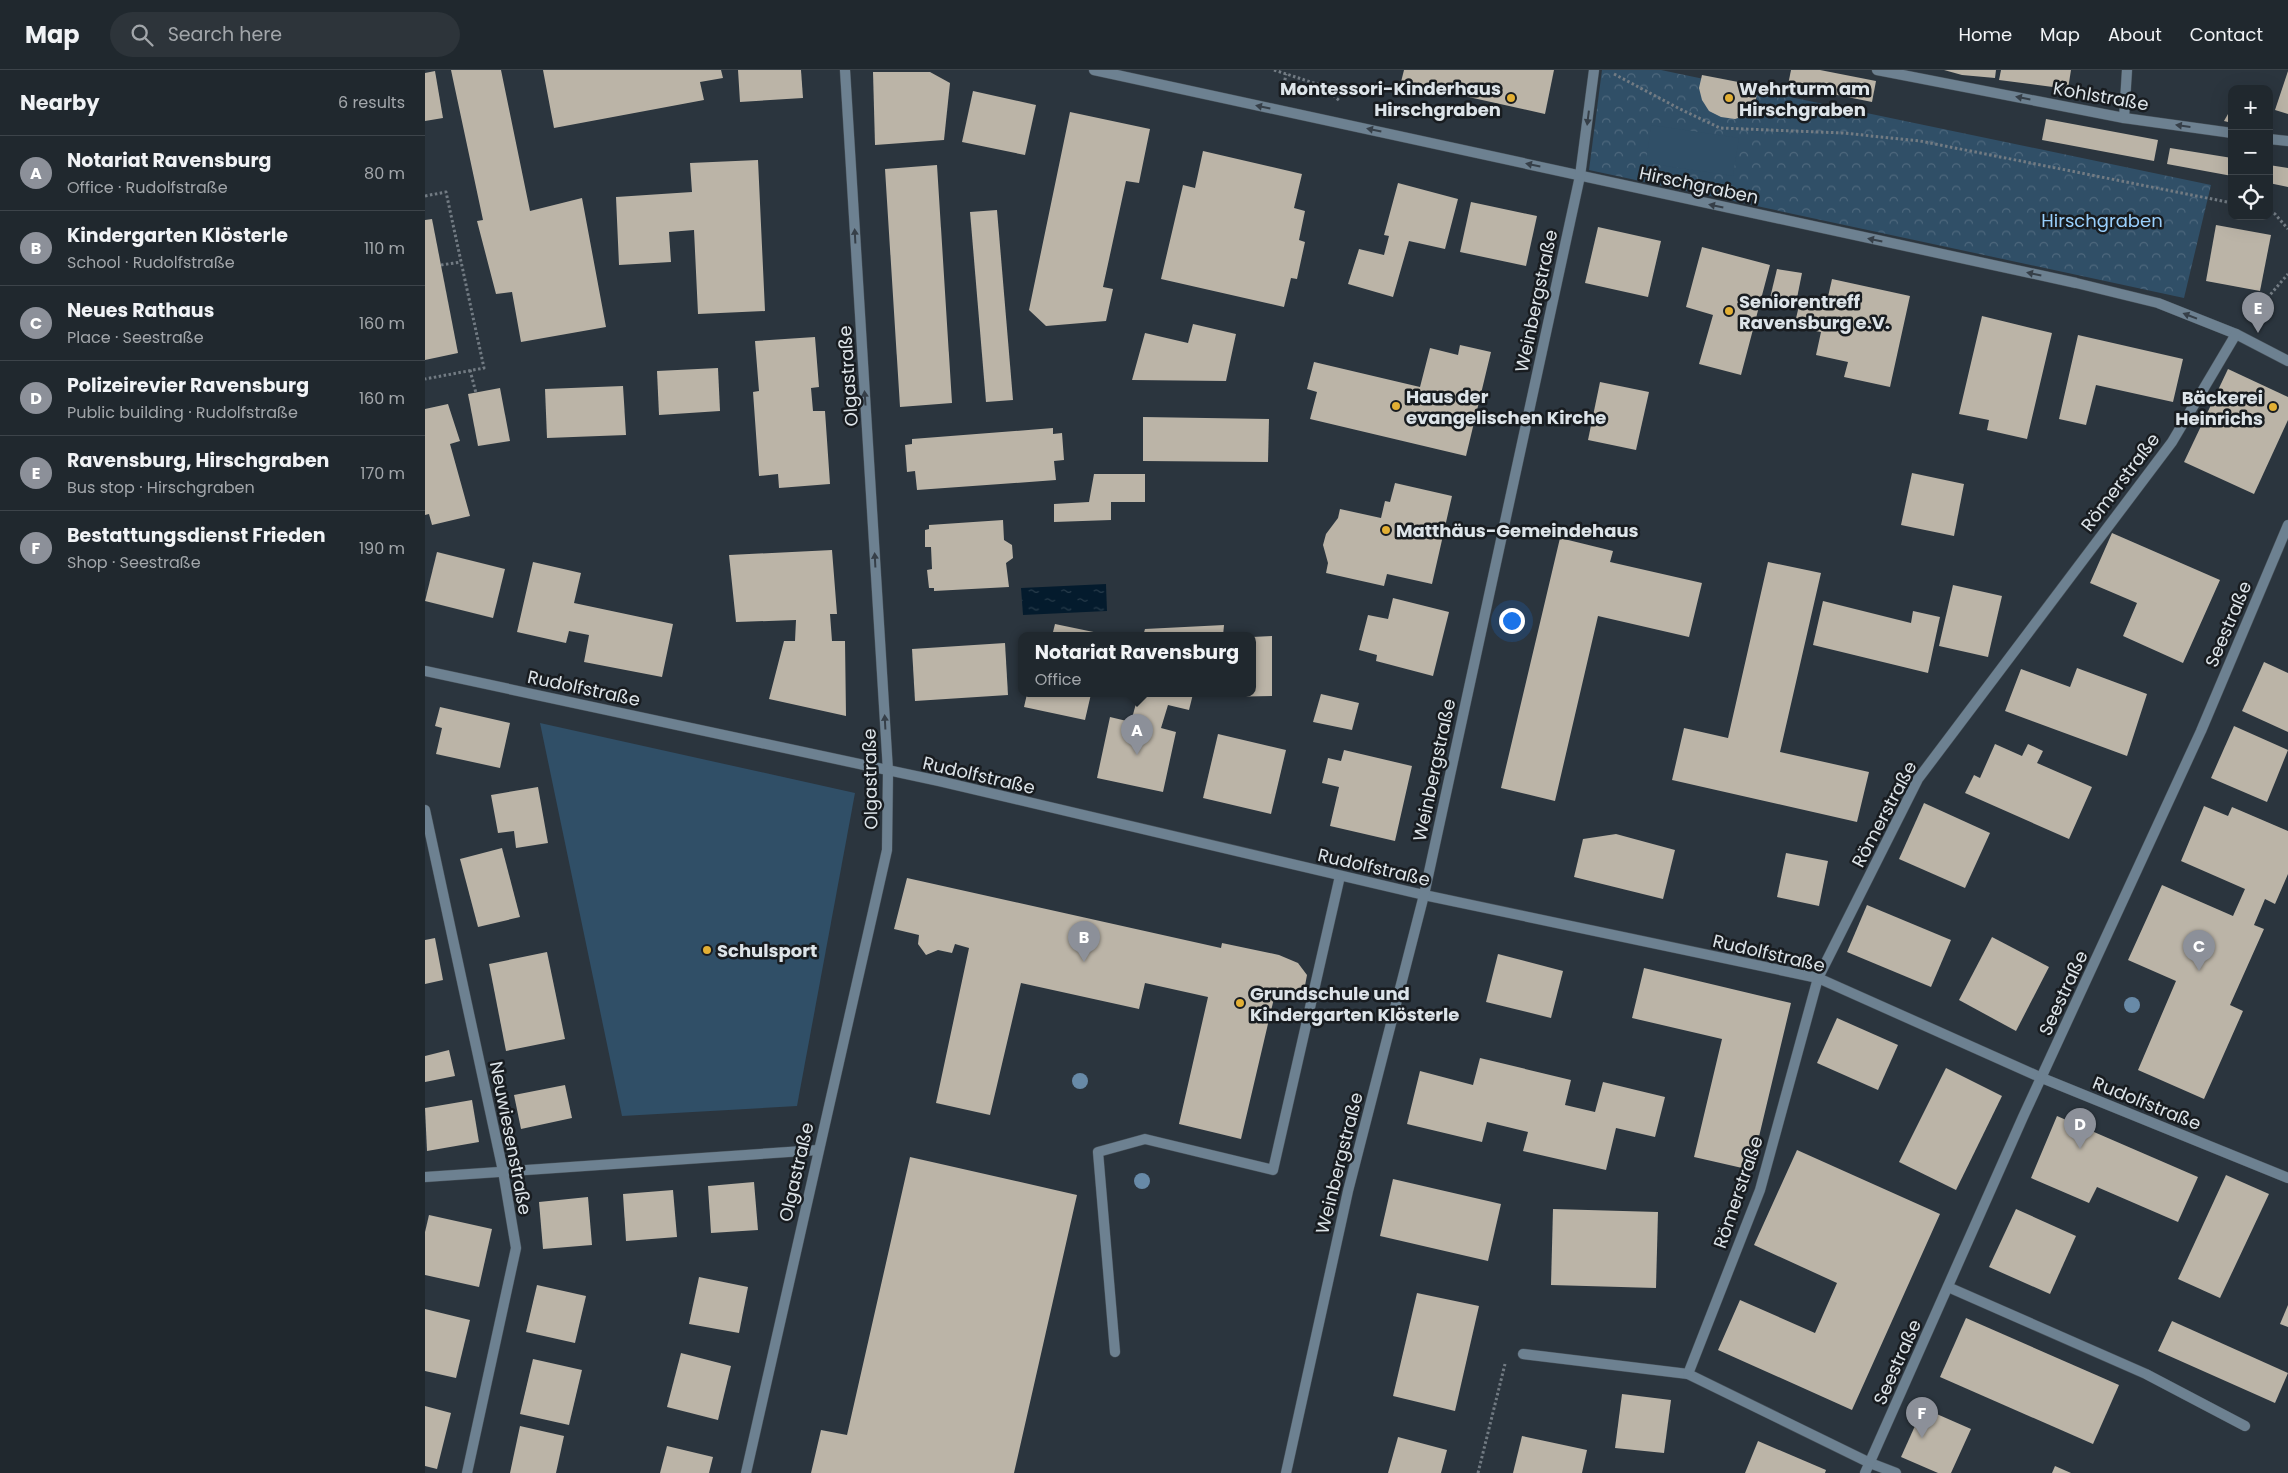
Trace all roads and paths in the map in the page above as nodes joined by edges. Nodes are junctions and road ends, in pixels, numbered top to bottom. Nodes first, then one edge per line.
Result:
1 (845, 70) edge
2 (1094, 70) edge
3 (1274, 70) edge
4 (1594, 70) edge
5 (1607, 70) edge
6 (1877, 70) edge
7 (2127, 70) edge
8 (1904, 72) edge
9 (2124, 118) junction
10 (1345, 124) junction
11 (2228, 132) edge
12 (2273, 139) edge
13 (2288, 141) edge
14 (1580, 176) junction
15 (425, 196) edge
16 (2228, 202) edge
17 (2273, 213) edge
18 (2288, 229) edge
19 (461, 262) junction
20 (441, 265) dead end
21 (2288, 274) edge
22 (2236, 334) junction
23 (2288, 361) edge
24 (470, 370) junction
25 (425, 379) edge
26 (476, 393) dead end
27 (2288, 525) edge
28 (425, 671) edge
29 (888, 771) junction
30 (425, 810) edge
31 (1340, 876) junction
32 (1424, 895) junction
33 (1818, 978) junction
34 (2042, 1078) junction
35 (818, 1150) junction
36 (503, 1171) junction
37 (425, 1178) edge
38 (2288, 1178) edge
39 (1948, 1287) junction
40 (1115, 1352) dead end
41 (1523, 1354) joint
42 (1688, 1374) junction
43 (2245, 1426) dead end
44 (1870, 1463) junction
45 (467, 1473) edge
46 (746, 1473) edge
47 (1285, 1473) edge
48 (1478, 1473) edge
49 (1865, 1473) edge
50 (1896, 1473) edge

29 -> 1 street, Olgastraße
10 -> 2 street, Hirschgraben
3 - 10 path
4 -> 14 street, Weinbergstraße
5 - 16 path
6 - 8 street, Kohlstraße
7 - 9 street
9 -> 8 street, Kohlstraße
11 -> 9 street, Kohlstraße
14 -> 10 street, Hirschgraben
12 - 13 street
22 -> 14 street, Hirschgraben
14 - 32 street, Weinbergstraße
15 - 19 path
17 - 18 path
19 - 20 path
19 - 24 path
21 - 22 path
22 - 23 street, Hirschgraben
22 - 33 street, Römerstraße
24 - 25 path
24 - 26 path
27 - 34 street, Seestraße
28 - 29 street, Rudolfstraße
29 - 31 street, Rudolfstraße
29 - 35 street, Olgastraße
30 - 36 street, Neuwiesenstraße
31 - 32 street, Rudolfstraße
31 - 40 street
32 - 33 street, Rudolfstraße
32 - 47 street, Weinbergstraße
33 - 34 street, Rudolfstraße
33 - 42 street, Römerstraße
34 - 38 street, Rudolfstraße
34 - 39 street, Seestraße
35 - 36 street
35 - 46 street, Olgastraße
36 - 37 street
36 - 45 street, Neuwiesenstraße
39 - 43 street
39 - 44 street, Seestraße
41 - 42 street
41 - 48 path
42 - 44 street
44 - 49 street, Seestraße
44 - 50 street

